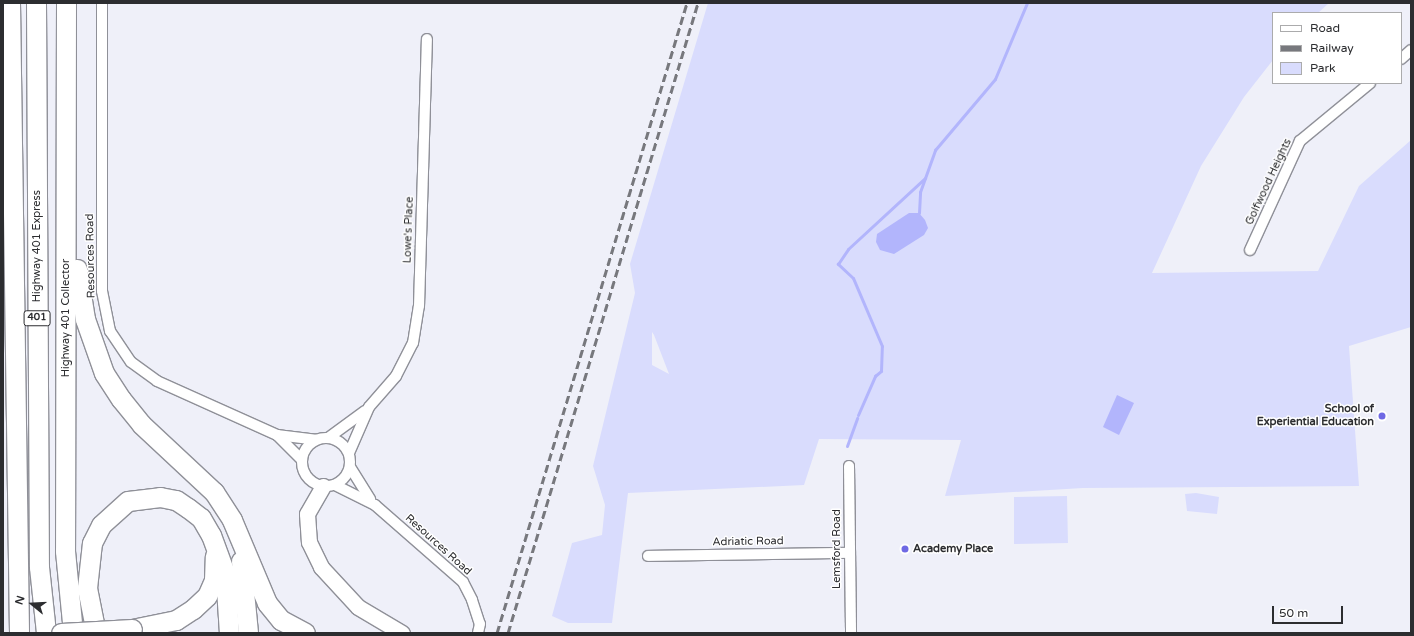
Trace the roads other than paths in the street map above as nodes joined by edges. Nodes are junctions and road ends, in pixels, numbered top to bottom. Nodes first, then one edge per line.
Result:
1 (10, 3) edge
2 (36, 3) edge
3 (66, 3) edge
4 (102, 3) edge
5 (427, 39) dead end
6 (1411, 50) edge
7 (1402, 58) edge
8 (1369, 84) edge
9 (66, 136) junction
10 (1250, 250) dead end
11 (370, 407) junction
12 (277, 435) junction
13 (328, 438) junction
14 (316, 440) junction
15 (349, 453) junction
16 (302, 460) junction
17 (849, 466) dead end
18 (350, 467) junction
19 (329, 485) junction
20 (375, 505) junction
21 (232, 520) junction
22 (211, 535) junction
23 (848, 553) junction
24 (648, 556) dead end
25 (19, 633) edge
26 (46, 633) edge
27 (61, 633) edge
28 (73, 633) edge
29 (96, 633) edge
30 (229, 633) edge
31 (248, 633) edge
32 (305, 633) edge
33 (402, 633) edge
34 (478, 633) edge
35 (851, 633) edge

1 - 25 highway, 401
2 - 26 highway, Highway 401 Express / 401
3 - 9 highway, Highway 401 Collector / 401
4 - 12 street, Resources Road
5 - 11 street, Lowe's Place
6 - 7 street
8 - 10 street, Golfwood Heights
9 - 21 highway
9 - 28 highway, Highway 401 Collector / 401
11 - 13 street, Lowe's Place
11 - 15 street, Lowe's Place
12 - 14 street, Resources Road
12 - 16 street, Resources Road
13 - 14 street
13 - 15 street
14 - 16 street
15 - 18 street
16 - 19 street
17 - 23 street, Lemsford Road
18 - 19 street
18 - 20 street, Resources Road
19 - 20 street, Resources Road
19 - 33 main road
20 - 34 street, Resources Road
21 - 31 highway
21 - 32 highway
22 - 27 highway, bridge
22 - 29 highway
22 - 30 highway
23 - 24 street, Adriatic Road
23 - 35 street, Lemsford Road

